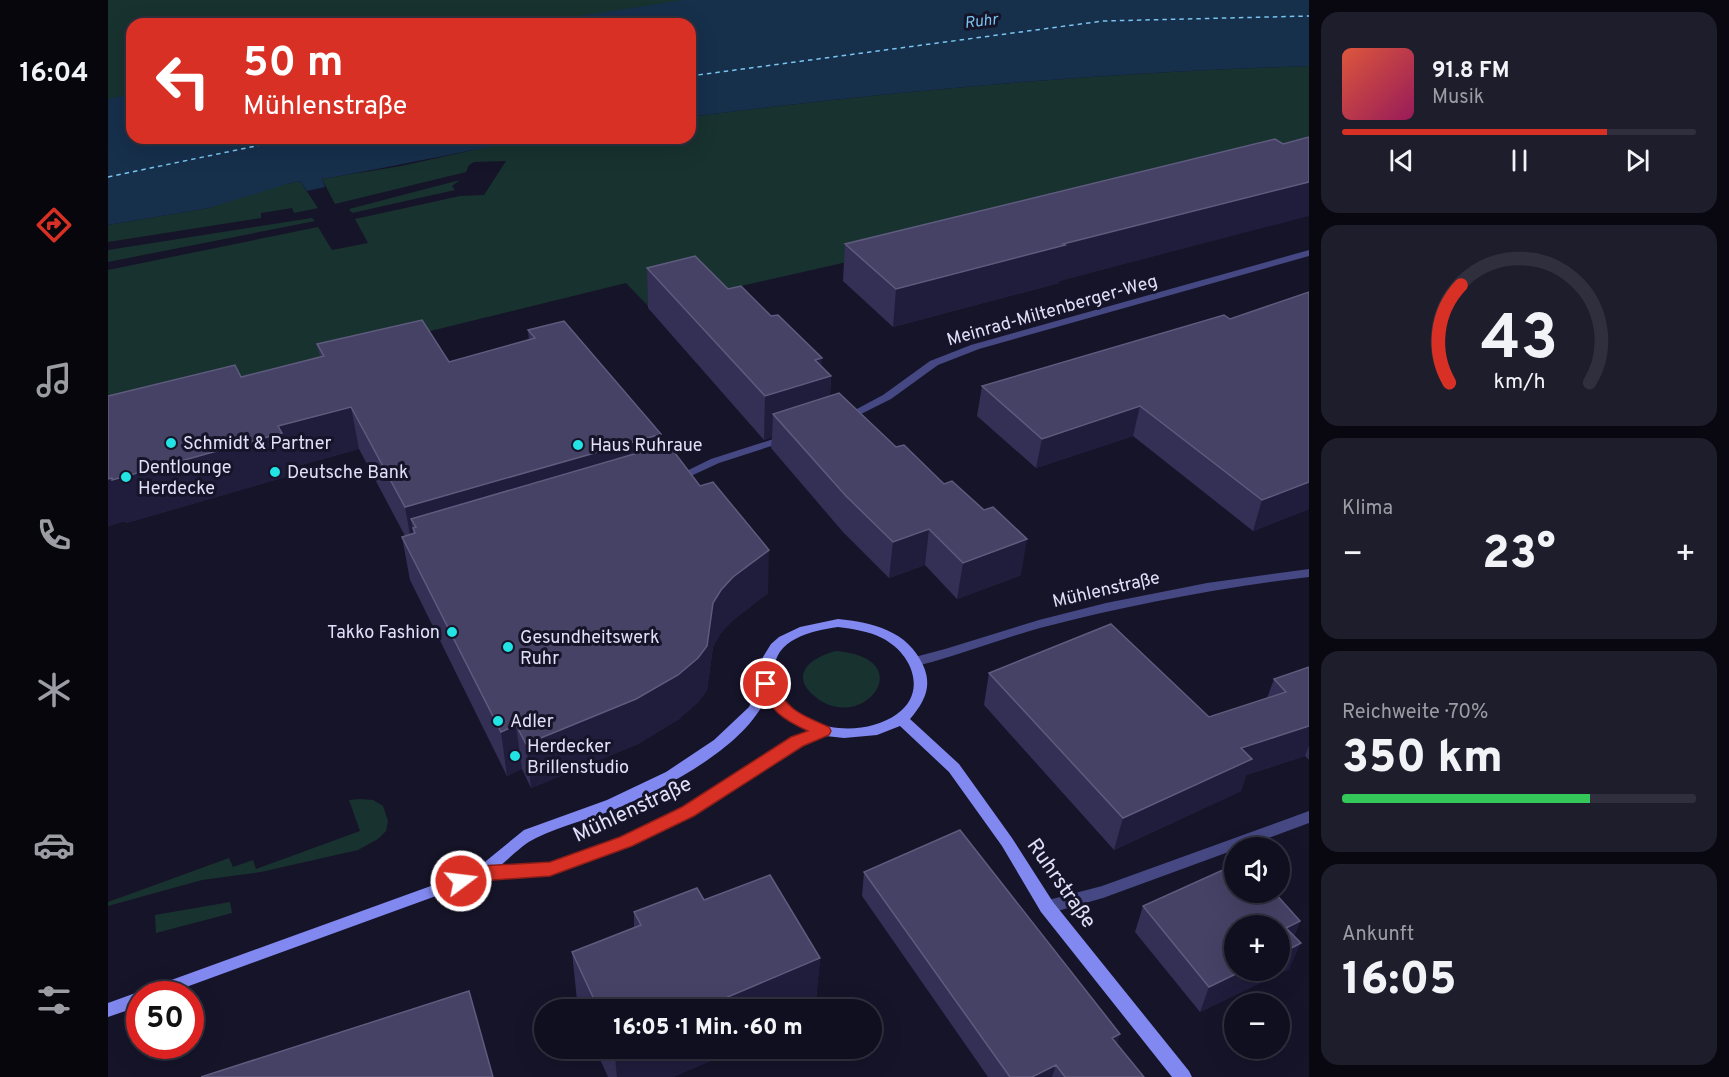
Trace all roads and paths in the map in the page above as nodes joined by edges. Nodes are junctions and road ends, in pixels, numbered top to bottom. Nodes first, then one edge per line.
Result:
1 (1309, 253) edge
2 (836, 422) edge
3 (792, 436) edge
4 (665, 482) edge
5 (1309, 573) edge
6 (916, 661) junction
7 (766, 684) junction
8 (901, 719) junction
9 (823, 731) junction
10 (1309, 817) edge
11 (480, 874) junction
12 (1047, 907) junction
13 (185, 981) edge
14 (126, 1003) edge
15 (108, 1010) edge
16 (1182, 1077) edge

1 - 2 street, Meinrad-Miltenberger-Weg
3 - 4 street
5 - 6 street, Mühlenstraße
6 - 7 main road, Mühlenstraße
6 - 8 main road
7 - 9 main road, Mühlenstraße
7 - 11 main road, Mühlenstraße
8 - 9 main road, Mühlenstraße
8 - 12 main road, Ruhrstraße
9 - 11 main road, Mühlenstraße
10 - 12 street
11 - 13 main road, Mühlenstraße
12 - 16 main road, Ruhrstraße
14 - 15 main road

